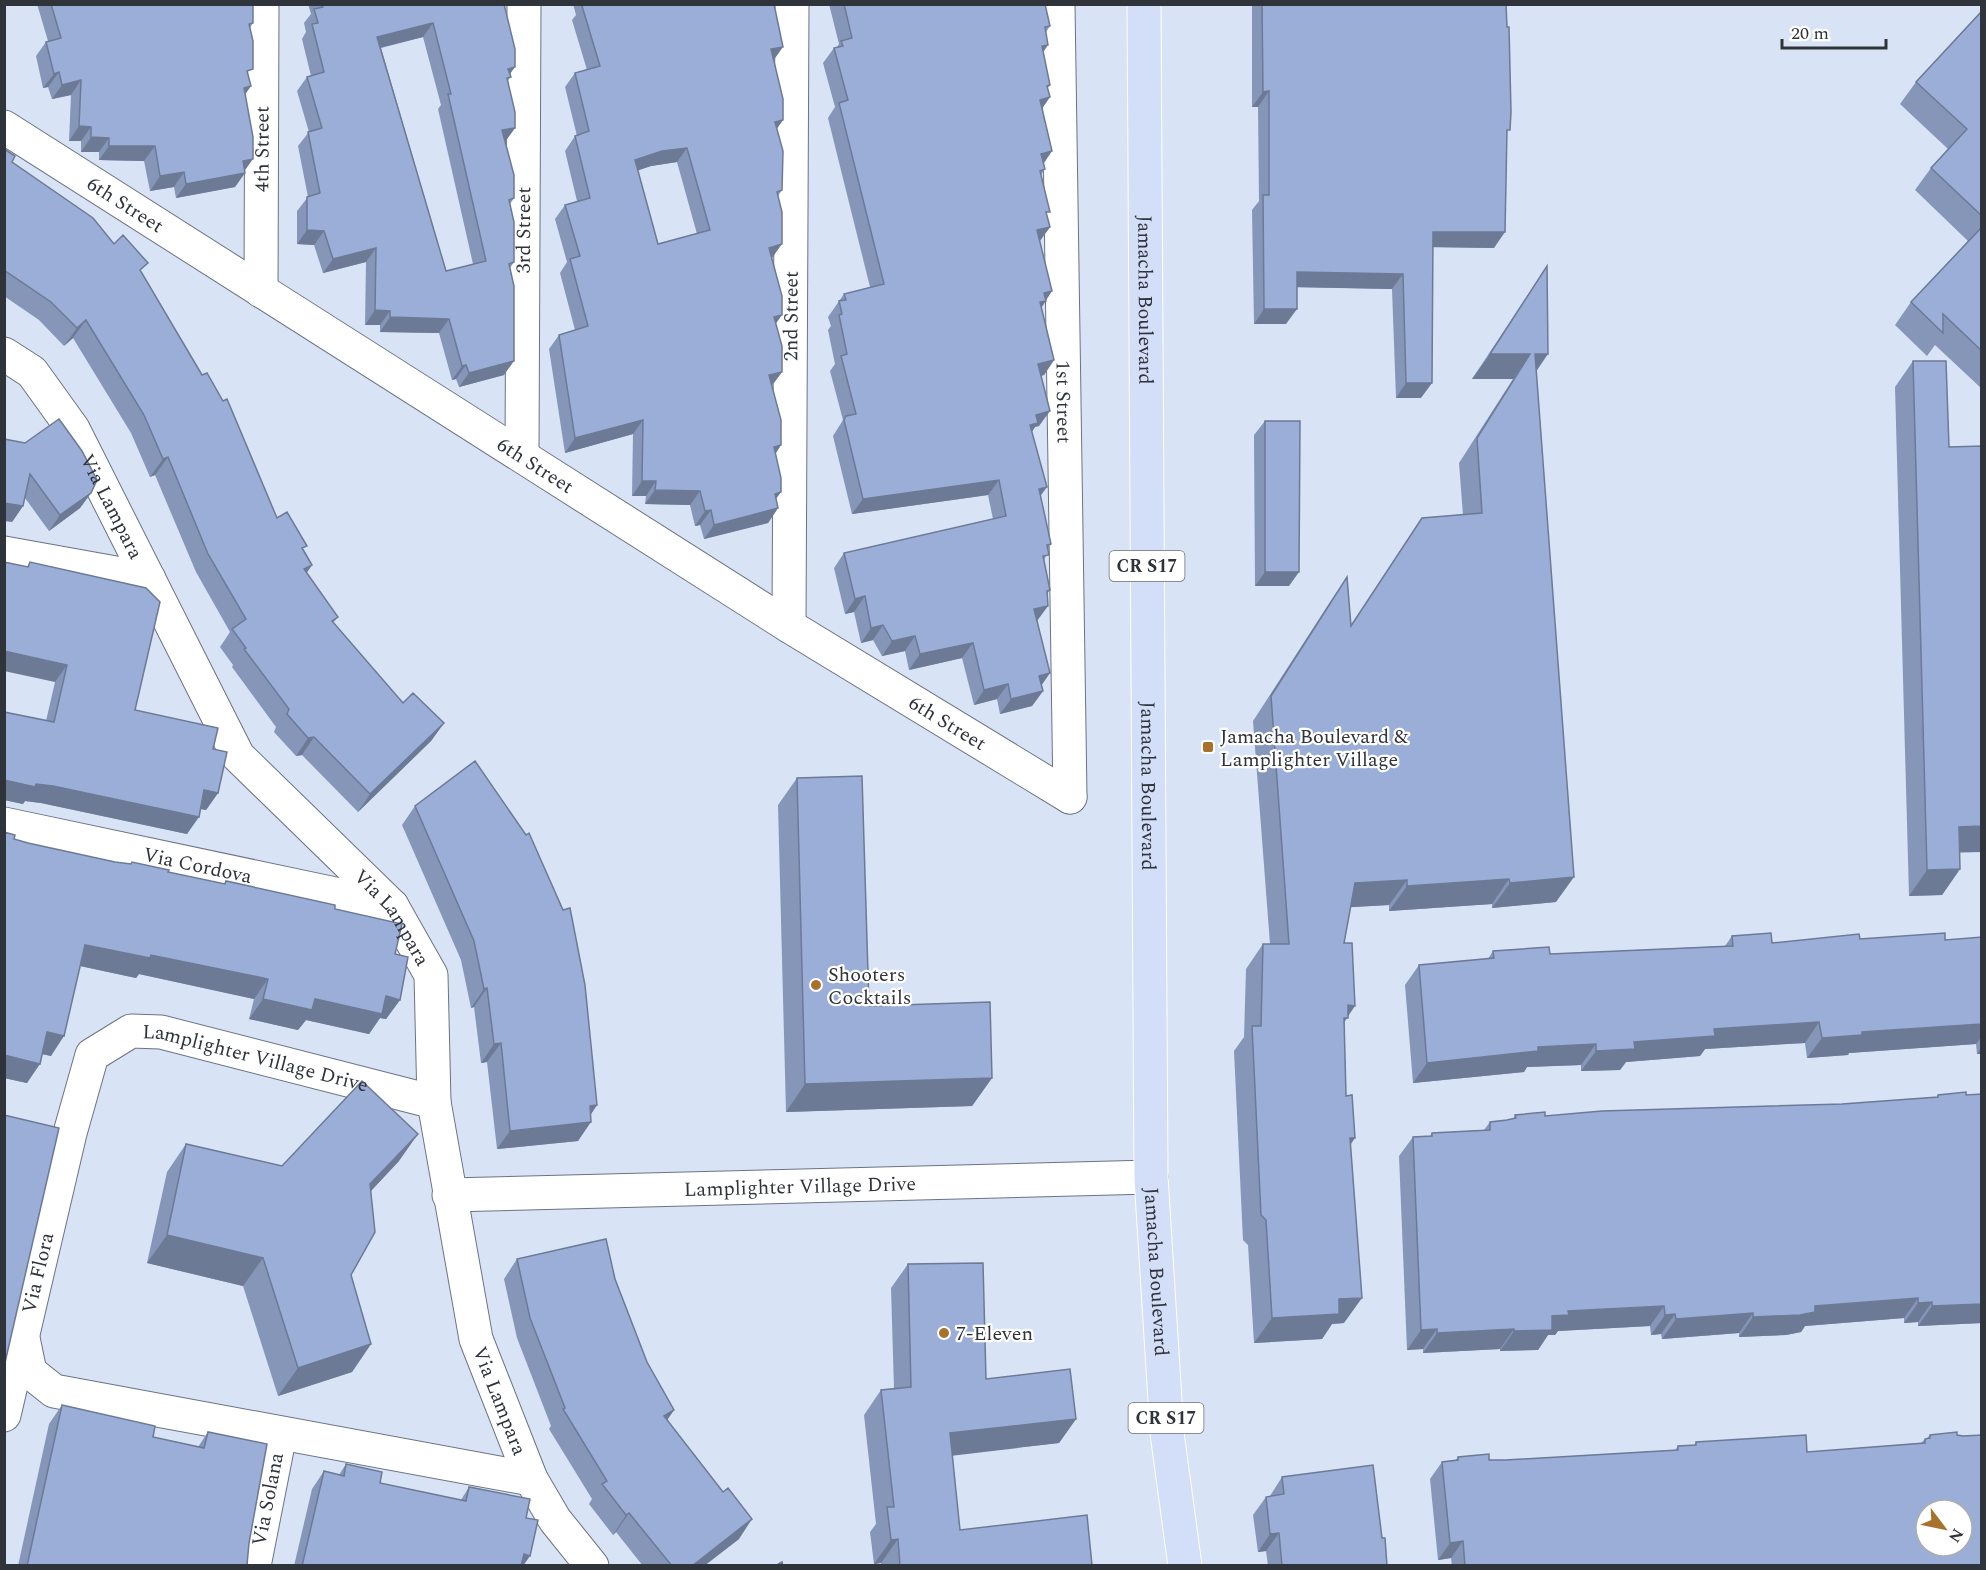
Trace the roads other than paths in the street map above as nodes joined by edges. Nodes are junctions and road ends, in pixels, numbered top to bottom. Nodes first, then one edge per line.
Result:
1 (262, 4) edge
2 (524, 4) edge
3 (792, 4) edge
4 (1058, 4) edge
5 (1144, 4) edge
6 (4, 127) edge
7 (261, 291) junction
8 (4, 354) edge
9 (522, 455) junction
10 (4, 554) edge
11 (148, 579) junction
12 (789, 626) junction
13 (1070, 797) joint
14 (4, 824) edge
15 (392, 906) junction
16 (434, 1102) junction
17 (37, 1125) edge
18 (70, 1133) junction
19 (1151, 1177) junction
20 (449, 1195) junction
21 (23, 1336) junction
22 (4, 1415) edge
23 (280, 1434) junction
24 (531, 1479) junction
25 (254, 1566) edge
26 (592, 1566) edge
27 (1185, 1566) edge

1 - 7 street, 4th Street
2 - 9 street, 3rd Street
3 - 12 street, 2nd Street
4 - 13 street, 1st Street
5 - 19 main road, Jamacha Boulevard / CR S17
6 - 7 street, 6th Street
7 - 9 street, 6th Street
8 - 11 street, Via Lampara
9 - 12 street, 6th Street
10 - 11 street
11 - 15 street, Via Lampara
12 - 13 street, 6th Street
14 - 15 street, Via Cordova
15 - 16 street, Via Lampara
16 - 18 street, Lamplighter Village Drive
16 - 20 street, Via Lampara
17 - 18 street
18 - 21 street, Via Flora
19 - 20 street, Lamplighter Village Drive
19 - 27 main road, Jamacha Boulevard / CR S17
20 - 24 street, Via Lampara
21 - 22 street, Via Flora
21 - 23 street
23 - 24 street
23 - 25 street, Via Solana
24 - 26 street, Via Lampara

